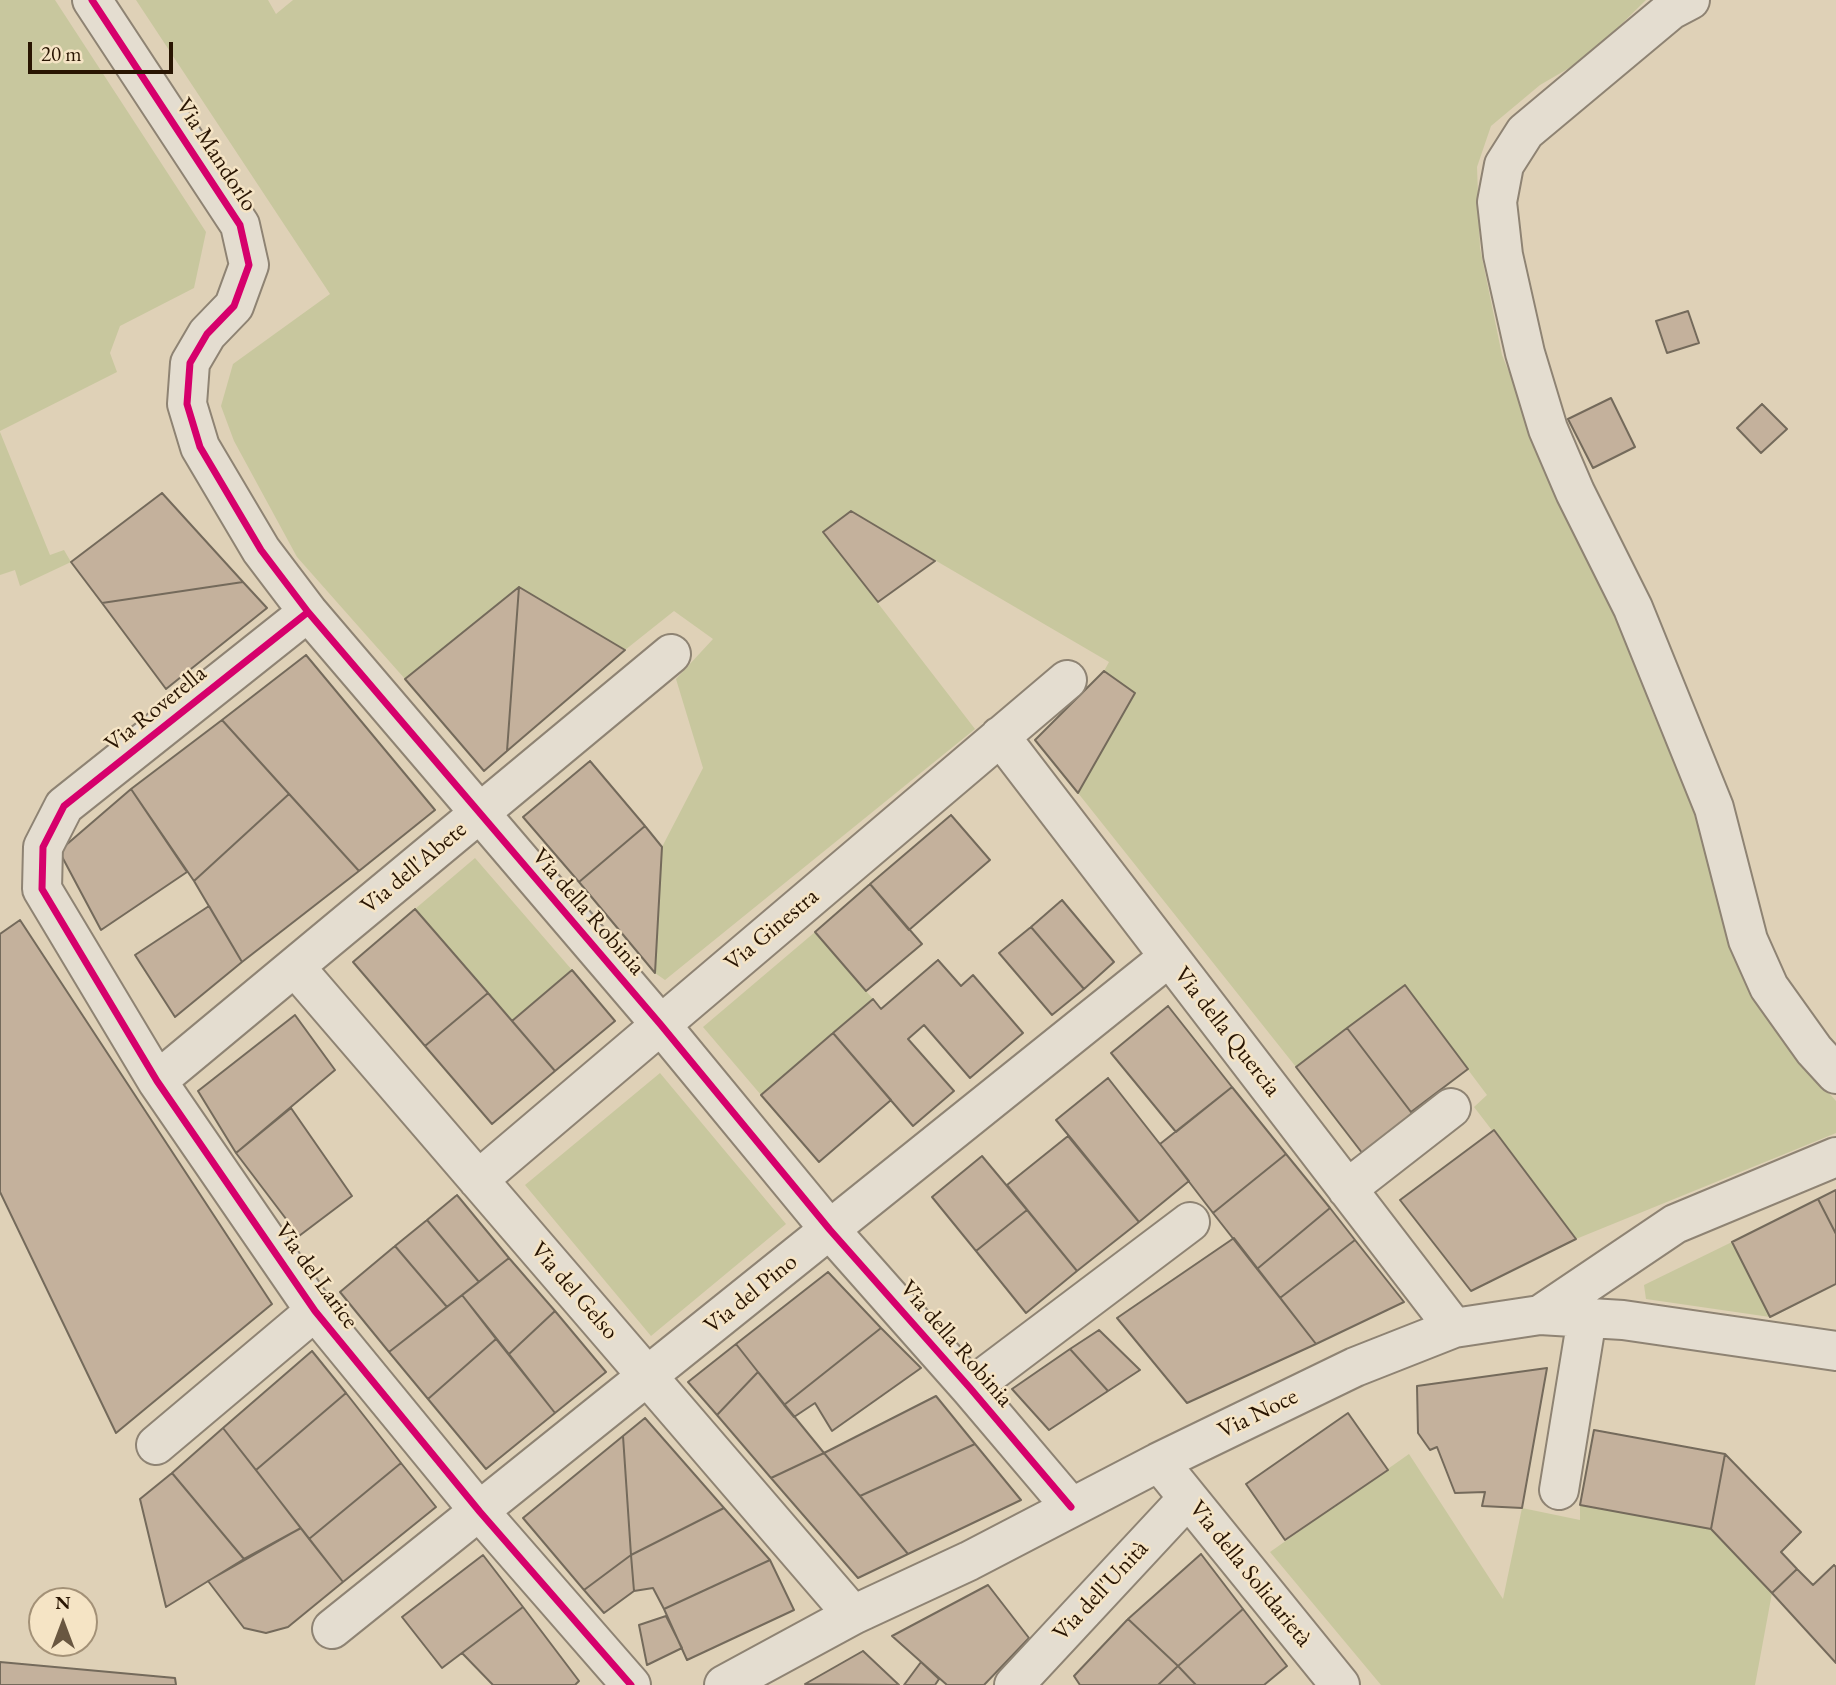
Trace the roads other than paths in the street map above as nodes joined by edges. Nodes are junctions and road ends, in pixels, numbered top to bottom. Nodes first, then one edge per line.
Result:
1 (92, 0) edge
2 (1690, 0) edge
3 (234, 306) joint
4 (308, 612) junction
5 (671, 654) dead end
6 (1066, 680) dead end
7 (1000, 736) junction
8 (479, 814) junction
9 (43, 847) joint
10 (1169, 957) junction
11 (295, 967) junction
12 (661, 1025) junction
13 (1836, 1074) edge
14 (158, 1081) junction
15 (1451, 1108) dead end
16 (1836, 1157) edge
17 (478, 1180) junction
18 (1347, 1189) junction
19 (1190, 1222) dead end
20 (830, 1230) junction
21 (314, 1311) junction
22 (1539, 1315) junction
23 (1587, 1318) junction
24 (1454, 1328) junction
25 (1836, 1351) edge
26 (648, 1377) junction
27 (970, 1388) junction
28 (156, 1445) dead end
29 (1159, 1462) junction
30 (1559, 1490) dead end
31 (1188, 1498) junction
32 (1071, 1507) junction
33 (481, 1512) junction
34 (853, 1615) junction
35 (332, 1629) dead end
36 (1321, 1678) edge
37 (631, 1685) edge
38 (724, 1685) edge
39 (1014, 1685) edge

1 - 3 street, Via Mandorlo
2 - 13 street
3 - 4 street, Via della Robinia
4 - 8 street, Via della Robinia
4 - 9 street, Via Roverella
5 - 8 street, Via dell'Abete
6 - 7 street, Via Ginestra
7 - 10 street, Via della Quercia
7 - 12 street, Via Ginestra
8 - 11 street, Via dell'Abete
8 - 12 street, Via della Robinia
9 - 14 street, Via del Larice
10 - 18 street, Via della Quercia
10 - 20 street, Via del Pino
11 - 14 street, Via dell'Abete
11 - 17 street, Via del Gelso
12 - 17 street, Via Ginestra
12 - 20 street, Via della Robinia
14 - 21 street, Via del Larice
15 - 18 street
16 - 22 street
17 - 26 street, Via del Gelso
18 - 24 street, Via della Quercia
19 - 27 street
20 - 26 street, Via del Pino
20 - 27 street, Via della Robinia
21 - 28 street
21 - 33 street, Via del Larice
22 - 23 street, Via Noce
22 - 24 street, Via Noce
23 - 25 street, Via Noce
23 - 30 street
24 - 29 street, Via Noce
26 - 33 street, Via del Pino
26 - 34 street, Via del Gelso
27 - 32 street, Via della Robinia
29 - 31 street, Via della Solidarietà
29 - 32 street, Via Noce
31 - 36 street, Via della Solidarietà
31 - 39 street, Via dell'Unità
32 - 34 street, Via Noce
33 - 35 street, Via del Pino
33 - 37 street, Via del Larice
34 - 38 street, Via Noce

